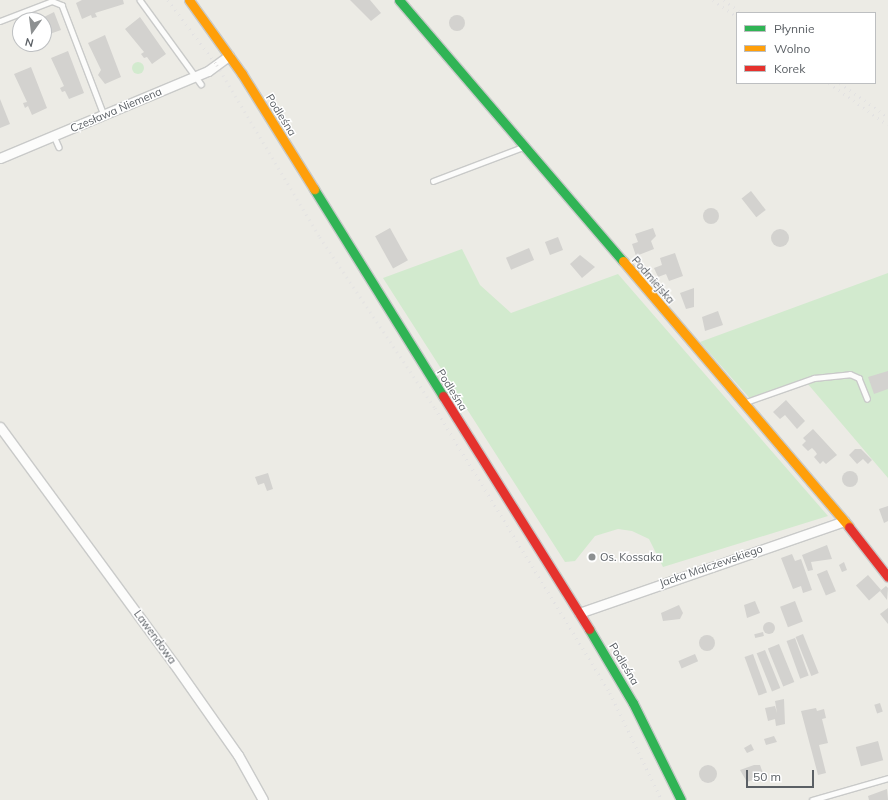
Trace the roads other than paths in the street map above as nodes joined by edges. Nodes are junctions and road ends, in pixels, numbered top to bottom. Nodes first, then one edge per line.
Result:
1 (140, 0) edge
2 (189, 0) edge
3 (399, 0) edge
4 (0, 21) edge
5 (230, 56) junction
6 (198, 80) junction
7 (104, 115) junction
8 (54, 136) junction
9 (59, 146) dead end
10 (523, 147) junction
11 (0, 158) edge
12 (433, 181) dead end
13 (867, 398) dead end
14 (744, 403) junction
15 (0, 427) edge
16 (844, 521) junction
17 (888, 563) edge
18 (879, 566) junction
19 (888, 577) edge
20 (580, 613) junction
21 (888, 778) edge
22 (263, 800) edge
23 (681, 800) edge
24 (812, 800) edge

1 - 6 lane
2 - 5 street, Podleśna
3 - 10 street, Podmiejska
4 - 7 lane
5 - 6 street, Czesława Niemena
5 - 20 street, Podleśna
6 - 7 street, Czesława Niemena
7 - 8 street, Czesława Niemena
8 - 9 lane
8 - 11 street, Czesława Niemena
10 - 12 lane
10 - 14 street, Podmiejska
13 - 14 lane
14 - 16 street, Podmiejska
15 - 22 street, Lawendowa
16 - 18 street, Podmiejska
16 - 20 street, Jacka Malczewskiego
17 - 18 street
18 - 19 street, Podmiejska
20 - 23 street, Podleśna
21 - 24 lane

